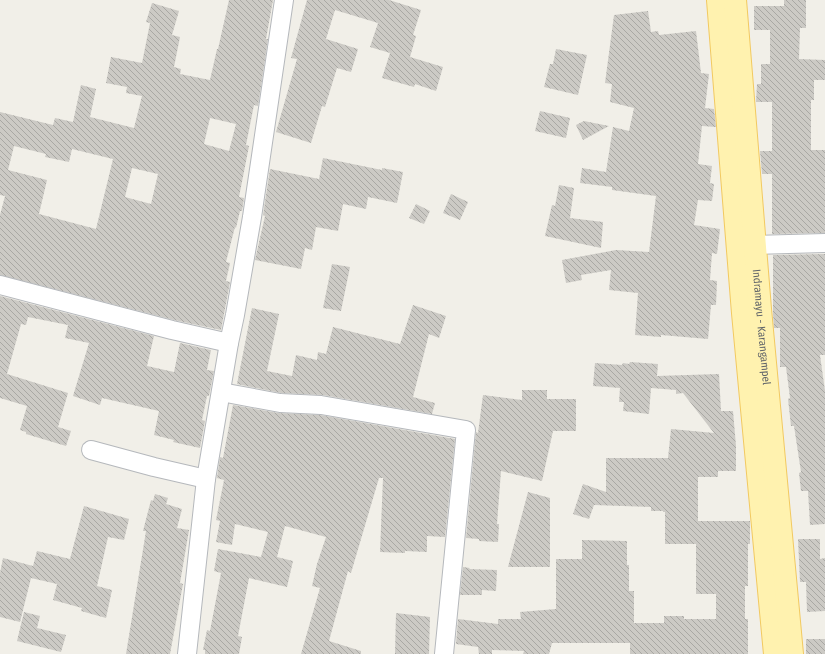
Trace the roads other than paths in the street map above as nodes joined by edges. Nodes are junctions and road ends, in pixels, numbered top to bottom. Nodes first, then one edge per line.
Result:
1 (284, 0) edge
2 (728, 9) edge
3 (825, 243) edge
4 (750, 254) junction
5 (0, 285) edge
6 (229, 343) junction
7 (221, 392) junction
8 (90, 450) dead end
9 (206, 479) junction
10 (187, 654) edge
11 (444, 654) edge
12 (775, 654) edge
13 (792, 654) edge

1 - 6 street
2 - 4 main road, Indramayu - Karangampel
3 - 4 street
4 - 12 main road, Indramayu - Karangampel
4 - 13 main road, Indramayu - Karangampel
5 - 6 street
6 - 7 street
7 - 9 street
7 - 11 street
8 - 9 street
9 - 10 street

